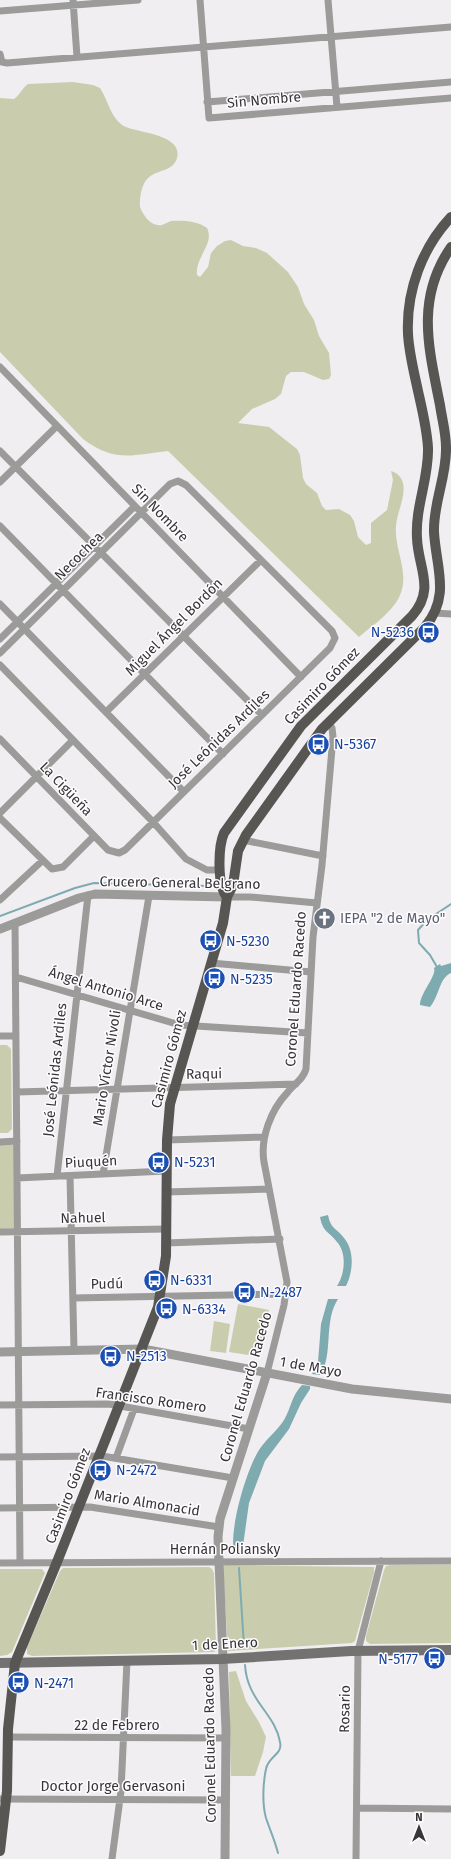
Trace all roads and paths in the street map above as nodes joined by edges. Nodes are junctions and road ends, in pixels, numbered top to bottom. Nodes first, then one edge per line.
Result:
1 (138, 0) edge
2 (200, 0) edge
3 (328, 0) edge
4 (73, 3) edge
5 (0, 11) edge
6 (451, 27) edge
7 (331, 37) junction
8 (203, 47) junction
9 (0, 54) edge
10 (77, 57) junction
11 (451, 82) edge
12 (335, 91) junction
13 (451, 98) edge
14 (207, 102) junction
15 (337, 107) junction
16 (451, 217) edge
17 (451, 247) edge
18 (0, 367) edge
19 (57, 426) junction
20 (0, 451) edge
21 (16, 467) junction
22 (0, 482) edge
23 (135, 506) junction
24 (142, 513) junction
25 (0, 526) edge
26 (94, 546) junction
27 (418, 550) junction
28 (437, 550) junction
29 (101, 553) junction
30 (261, 560) junction
31 (56, 584) junction
32 (63, 591) junction
33 (223, 597) junction
34 (0, 604) edge
35 (435, 613) junction
36 (451, 614) edge
37 (18, 622) junction
38 (24, 629) junction
39 (183, 636) junction
40 (0, 639) edge
41 (0, 653) edge
42 (0, 665) edge
43 (145, 674) junction
44 (301, 677) junction
45 (315, 711) junction
46 (106, 712) junction
47 (262, 715) junction
48 (329, 723) junction
49 (0, 739) edge
50 (73, 740) junction
51 (223, 754) junction
52 (37, 777) junction
53 (184, 792) junction
54 (0, 813) edge
55 (0, 818) edge
56 (153, 822) junction
57 (94, 836) junction
58 (243, 840) junction
59 (116, 853) joint
60 (323, 856) junction
61 (42, 861) junction
62 (220, 870) junction
63 (88, 895) junction
64 (149, 896) junction
65 (227, 897) junction
66 (1, 898) edge
67 (317, 903) junction
68 (15, 923) junction
69 (0, 928) edge
70 (211, 963) junction
71 (311, 972) junction
72 (16, 977) junction
73 (76, 994) junction
74 (130, 1010) junction
75 (192, 1026) junction
76 (308, 1033) junction
77 (0, 1036) edge
78 (16, 1036) junction
79 (296, 1084) junction
80 (174, 1087) junction
81 (117, 1090) junction
82 (66, 1091) junction
83 (16, 1092) junction
84 (264, 1137) junction
85 (167, 1140) junction
86 (17, 1141) junction
87 (0, 1142) edge
88 (166, 1171) junction
89 (102, 1174) junction
90 (57, 1176) junction
91 (70, 1176) junction
92 (17, 1178) junction
93 (269, 1189) junction
94 (166, 1192) junction
95 (166, 1229) junction
96 (71, 1231) junction
97 (0, 1232) edge
98 (17, 1232) junction
99 (280, 1239) junction
100 (166, 1243) junction
101 (286, 1294) junction
102 (161, 1296) junction
103 (73, 1298) junction
104 (143, 1349) junction
105 (74, 1350) junction
106 (18, 1351) junction
107 (0, 1352) edge
108 (267, 1373) junction
109 (451, 1399) edge
110 (0, 1405) edge
111 (19, 1405) junction
112 (119, 1406) junction
113 (134, 1409) junction
114 (249, 1429) junction
115 (98, 1456) junction
116 (0, 1457) edge
117 (19, 1457) junction
118 (116, 1458) junction
119 (233, 1478) junction
120 (79, 1507) junction
121 (0, 1508) edge
122 (19, 1508) junction
123 (219, 1527) junction
124 (381, 1561) junction
125 (451, 1561) edge
126 (57, 1562) junction
127 (218, 1562) junction
128 (0, 1563) edge
129 (20, 1563) junction
130 (451, 1650) edge
131 (358, 1651) junction
132 (222, 1659) junction
133 (127, 1661) junction
134 (0, 1663) edge
135 (15, 1663) junction
136 (7, 1737) junction
137 (123, 1738) junction
138 (226, 1738) junction
139 (3, 1799) edge
140 (120, 1799) junction
141 (226, 1800) junction
142 (357, 1808) junction
143 (451, 1809) edge
144 (0, 1851) edge
145 (112, 1859) edge
146 (225, 1859) edge
147 (356, 1859) edge

1 - 4 street
2 - 8 street, Sin Nombre
3 - 7 street
4 - 5 street
4 - 10 street
6 - 7 street
7 - 8 street
7 - 12 street
8 - 10 street
8 - 14 street, Sin Nombre
9 - 10 street
11 - 12 street, Sin Nombre
12 - 14 street, Sin Nombre
12 - 15 street
13 - 15 street, Sin Nombre
14 - 15 street, Sin Nombre
16 - 27 main road, Casimiro Gómez
17 - 28 main road, Casimiro Gómez
18 - 19 street, Sin Nombre
19 - 21 street
19 - 23 street, Sin Nombre
20 - 21 street
21 - 22 street
21 - 26 street
23 - 24 street, Sin Nombre
23 - 26 street, Necochea
24 - 29 street, Necochea
24 - 30 street, Necochea
24 - 33 street, Sin Nombre
25 - 31 street
26 - 29 street
26 - 31 street, Necochea
27 - 28 main road
27 - 45 main road, Casimiro Gómez
28 - 35 main road, Casimiro Gómez
29 - 32 street, Necochea
29 - 39 street
30 - 33 street, Miguel Ángel Bordón
30 - 44 street, José Leónidas Ardiles
31 - 32 street
31 - 37 street, Necochea
32 - 38 street, Necochea
32 - 43 street
33 - 39 street, Miguel Ángel Bordón
33 - 44 street, Sin Nombre
34 - 37 street
35 - 36 street
35 - 48 main road, Casimiro Gómez
37 - 38 street
37 - 40 street, Necochea
38 - 41 street, Necochea
38 - 46 street
39 - 43 street, Miguel Ángel Bordón
39 - 47 street
42 - 50 street
43 - 46 street, Miguel Ángel Bordón
43 - 51 street
44 - 47 street, José Leónidas Ardiles
45 - 48 main road
45 - 62 main road, Casimiro Gómez
46 - 53 street
47 - 51 street, José Leónidas Ardiles
48 - 58 main road, Casimiro Gómez
48 - 60 street, Coronel Eduardo Racedo
49 - 52 street, La Cigüeña
50 - 52 street
50 - 56 street
51 - 53 street, José Leónidas Ardiles
52 - 54 street
52 - 57 street, La Cigüeña
53 - 56 street, José Leónidas Ardiles
55 - 61 street
56 - 59 street, José Leónidas Ardiles
56 - 62 street
57 - 59 street, La Cigüeña
57 - 61 street
58 - 60 street
58 - 65 main road, Casimiro Gómez
60 - 67 street, Coronel Eduardo Racedo
61 - 66 street
62 - 65 main road, Casimiro Gómez
63 - 64 street, Crucero General Belgrano
63 - 68 street, Crucero General Belgrano
63 - 73 street, José Leónidas Ardiles
64 - 65 street, Crucero General Belgrano
64 - 74 street, Mario Víctor Nívoli
65 - 67 street, Crucero General Belgrano
65 - 70 main road, Casimiro Gómez
67 - 71 street, Coronel Eduardo Racedo
68 - 69 street, Crucero General Belgrano
68 - 72 street
70 - 71 street
70 - 75 main road, Casimiro Gómez
71 - 76 street, Coronel Eduardo Racedo
72 - 73 street, Ángel Antonio Arce
72 - 78 street
73 - 74 street, Ángel Antonio Arce
73 - 82 street, José Leónidas Ardiles
74 - 75 street, Ángel Antonio Arce
74 - 81 street, Mario Víctor Nívoli
75 - 76 street, Ángel Antonio Arce
75 - 80 main road, Casimiro Gómez
76 - 79 street, Coronel Eduardo Racedo
77 - 78 street
78 - 83 street
79 - 80 street, Raqui
79 - 84 street, Coronel Eduardo Racedo
80 - 81 street, Raqui
80 - 85 main road, Casimiro Gómez
81 - 82 street, Raqui
81 - 89 street, Mario Víctor Nívoli
82 - 83 street, Raqui
82 - 90 street, José Leónidas Ardiles
83 - 86 street
84 - 85 street
84 - 93 street, Coronel Eduardo Racedo
85 - 88 main road, Casimiro Gómez
86 - 87 street
86 - 92 street
88 - 89 street, Piuquén
88 - 94 main road, Casimiro Gómez
89 - 91 street, Piuquén
90 - 91 street, Piuquén
90 - 92 street, Piuquén
91 - 96 street
92 - 98 street
93 - 94 street
93 - 99 street, Coronel Eduardo Racedo
94 - 95 main road, Casimiro Gómez
95 - 96 street, Nahuel
95 - 100 main road, Casimiro Gómez
96 - 98 street, Nahuel
96 - 103 street
97 - 98 street, Nahuel
98 - 106 street
99 - 100 street
99 - 101 street, Coronel Eduardo Racedo
100 - 102 main road, Casimiro Gómez
101 - 102 street, Pudú
101 - 108 street, Coronel Eduardo Racedo
102 - 103 street, Pudú
102 - 104 main road, Casimiro Gómez
103 - 105 street
104 - 105 street, 1 de Mayo
104 - 108 street, 1 de Mayo
104 - 112 main road, Casimiro Gómez
105 - 106 street, 1 de Mayo
106 - 107 street, 1 de Mayo
106 - 111 street
108 - 109 street, 1 de Mayo
108 - 114 street, Coronel Eduardo Racedo
110 - 111 street, Francisco Romero
111 - 112 street, Francisco Romero
111 - 117 street
112 - 113 street, Francisco Romero
112 - 115 main road, Casimiro Gómez
113 - 114 street, Francisco Romero
113 - 118 street
114 - 119 street, Coronel Eduardo Racedo
115 - 117 street
115 - 118 street
115 - 120 main road, Casimiro Gómez
116 - 117 street
117 - 122 street
118 - 119 street
119 - 123 street, Coronel Eduardo Racedo
120 - 122 street, Mario Almonacid
120 - 123 street, Mario Almonacid
120 - 126 main road, Casimiro Gómez
121 - 122 street, Mario Almonacid
122 - 129 street
123 - 127 street, Coronel Eduardo Racedo
124 - 125 street, Hernán Poliansky
124 - 127 street, Hernán Poliansky
124 - 131 street, Rosario
126 - 127 street, Hernán Poliansky
126 - 129 street, Hernán Poliansky
126 - 135 main road, Casimiro Gómez
127 - 132 street, Coronel Eduardo Racedo
128 - 129 street, Hernán Poliansky
130 - 131 main road, 1 de Enero
131 - 132 main road, 1 de Enero
131 - 142 street, Rosario
132 - 133 main road, 1 de Enero
132 - 138 street, Coronel Eduardo Racedo
133 - 135 main road, 1 de Enero
133 - 137 street
134 - 135 main road, 1 de Enero
135 - 136 main road, Casimiro Gómez
136 - 137 street, 22 de Febrero
136 - 139 main road, Casimiro Gómez
137 - 138 street, 22 de Febrero
137 - 140 street
138 - 141 street, Coronel Eduardo Racedo
139 - 140 street, Doctor Jorge Gervasoni
139 - 144 main road, Casimiro Gómez
140 - 141 street, Doctor Jorge Gervasoni
140 - 145 street
141 - 146 street, Coronel Eduardo Racedo
142 - 143 street
142 - 147 street, Rosario

